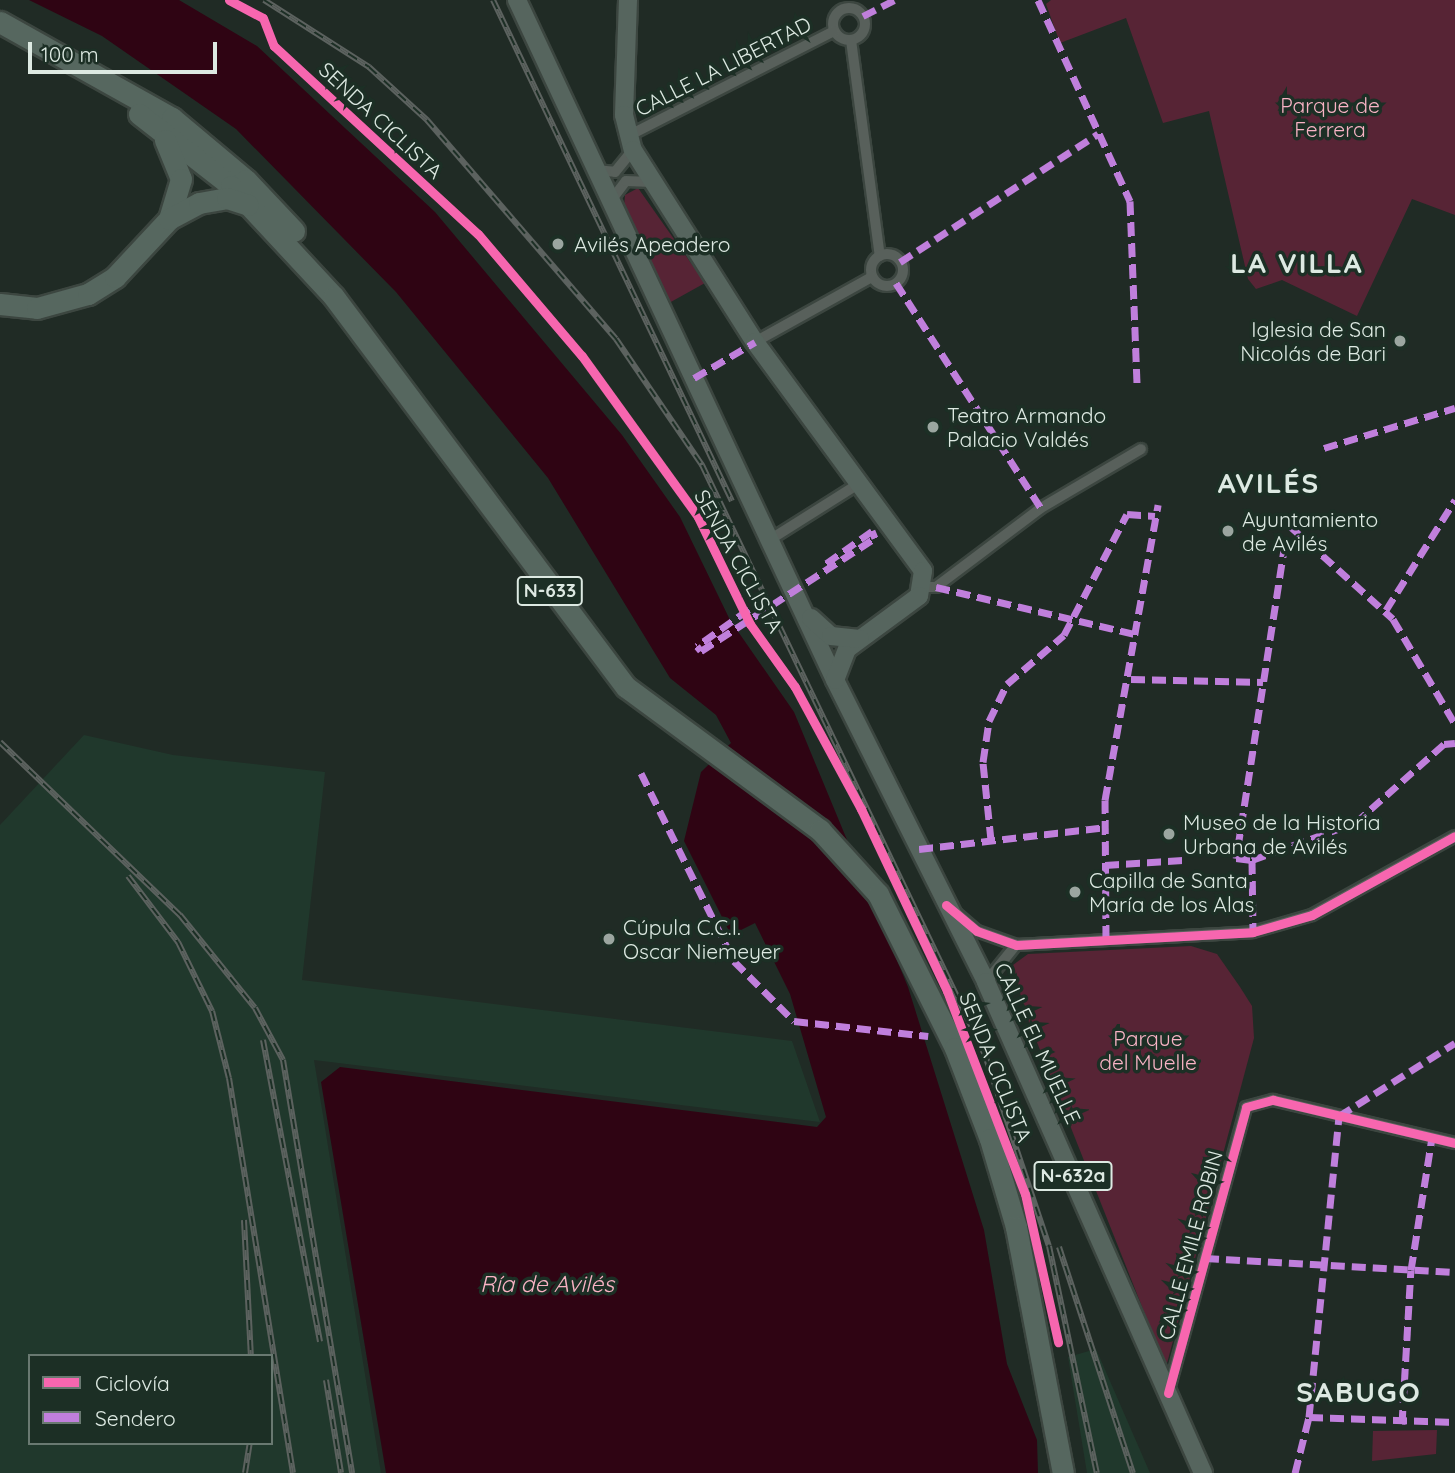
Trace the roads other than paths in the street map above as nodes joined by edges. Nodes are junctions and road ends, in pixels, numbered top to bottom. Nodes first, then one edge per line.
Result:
1 (517, 0) edge
2 (628, 0) edge
3 (847, 4) edge
4 (0, 24) edge
5 (834, 31) junction
6 (851, 40) junction
7 (111, 79) junction
8 (139, 114) junction
9 (631, 143) junction
10 (210, 168) junction
11 (594, 170) junction
12 (652, 182) junction
13 (180, 183) junction
14 (199, 202) junction
15 (609, 203) junction
16 (248, 205) junction
17 (169, 219) junction
18 (299, 238) junction
19 (880, 256) junction
20 (872, 277) junction
21 (0, 304) edge
22 (755, 342) junction
23 (426, 414) junction
24 (1141, 449) dead end
25 (860, 483) junction
26 (771, 539) junction
27 (924, 587) junction
28 (802, 605) junction
29 (860, 639) junction
30 (835, 680) junction
31 (1455, 836) edge
32 (946, 905) junction
33 (1016, 945) junction
34 (986, 982) junction
35 (1455, 1143) edge
36 (1168, 1393) junction
37 (1063, 1473) edge
38 (1203, 1473) edge

1 - 11 main road
2 - 9 main road
3 - 5 street
3 - 6 street
4 - 7 highway
4 - 8 highway
5 - 6 street
5 - 9 street, CALLE LA LIBERTAD
6 - 19 street
7 - 10 highway
7 - 18 highway
8 - 10 highway
8 - 13 highway
9 - 11 street, CALLE LA LIBERTAD
9 - 12 main road
10 - 13 highway
10 - 14 highway
10 - 16 highway
10 - 18 highway
11 - 15 main road
12 - 15 street
12 - 22 main road
13 - 17 highway
14 - 16 highway
14 - 17 highway
15 - 26 main road
16 - 23 highway
17 - 21 highway
18 - 23 highway
19 - 20 street
19 - 20 street
20 - 22 street
22 - 25 main road
23 - 37 highway, N-633
24 - 27 street
25 - 26 street
25 - 27 main road
26 - 28 main road
27 - 29 main road
28 - 29 main road
28 - 30 main road, CALLE EL MUELLE
29 - 30 main road
30 - 32 main road, CALLE EL MUELLE / N-632a
31 - 33 street
32 - 33 street
32 - 34 main road, CALLE EL MUELLE / N-632a
33 - 34 street
34 - 36 main road, CALLE EL MUELLE / N-632a
35 - 36 street, CALLE EMILE ROBIN
36 - 38 main road, N-632a

